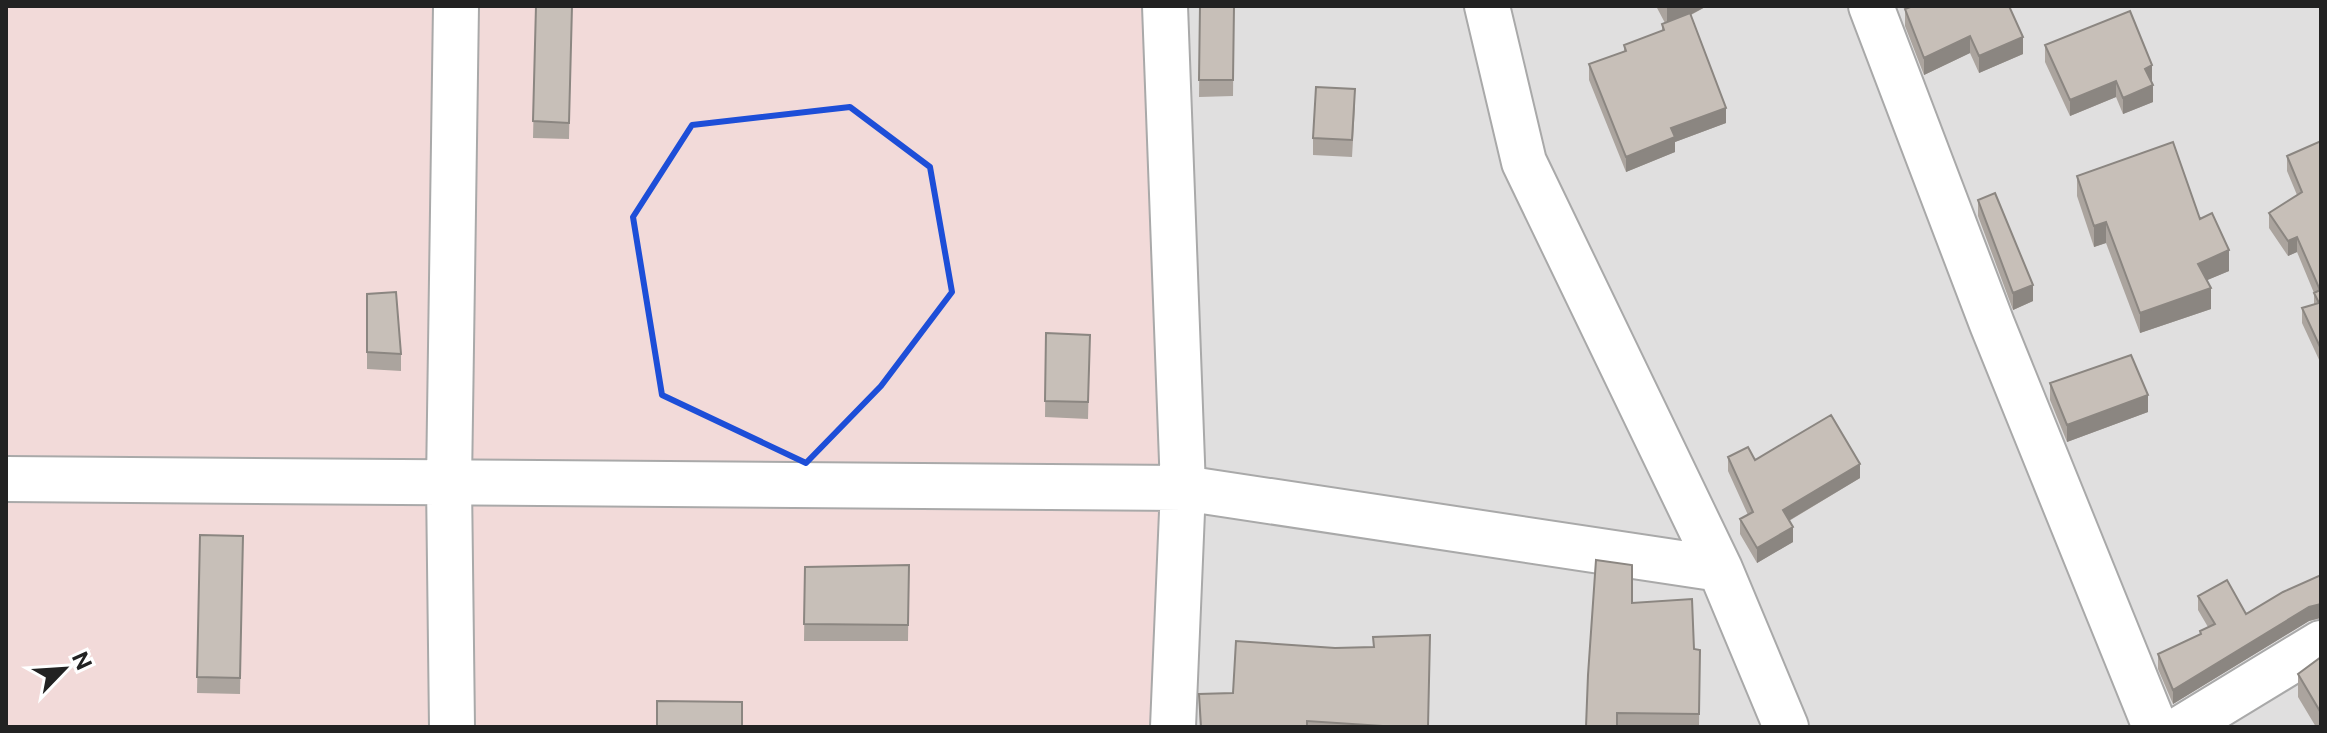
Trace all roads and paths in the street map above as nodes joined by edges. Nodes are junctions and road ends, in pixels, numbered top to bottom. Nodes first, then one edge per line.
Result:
1 (456, 6) edge
2 (1165, 6) edge
3 (1487, 6) edge
4 (1871, 6) edge
5 (6, 479) edge
6 (449, 483) junction
7 (1183, 488) junction
8 (1720, 569) junction
9 (2321, 643) edge
10 (452, 727) edge
11 (1173, 727) edge
12 (1786, 727) edge
13 (2155, 727) edge
14 (2183, 727) edge

1 - 6 street
2 - 7 street
3 - 8 street
4 - 13 street
5 - 6 street
6 - 7 street
6 - 10 street
7 - 8 street
7 - 11 street
8 - 12 street
9 - 14 street

